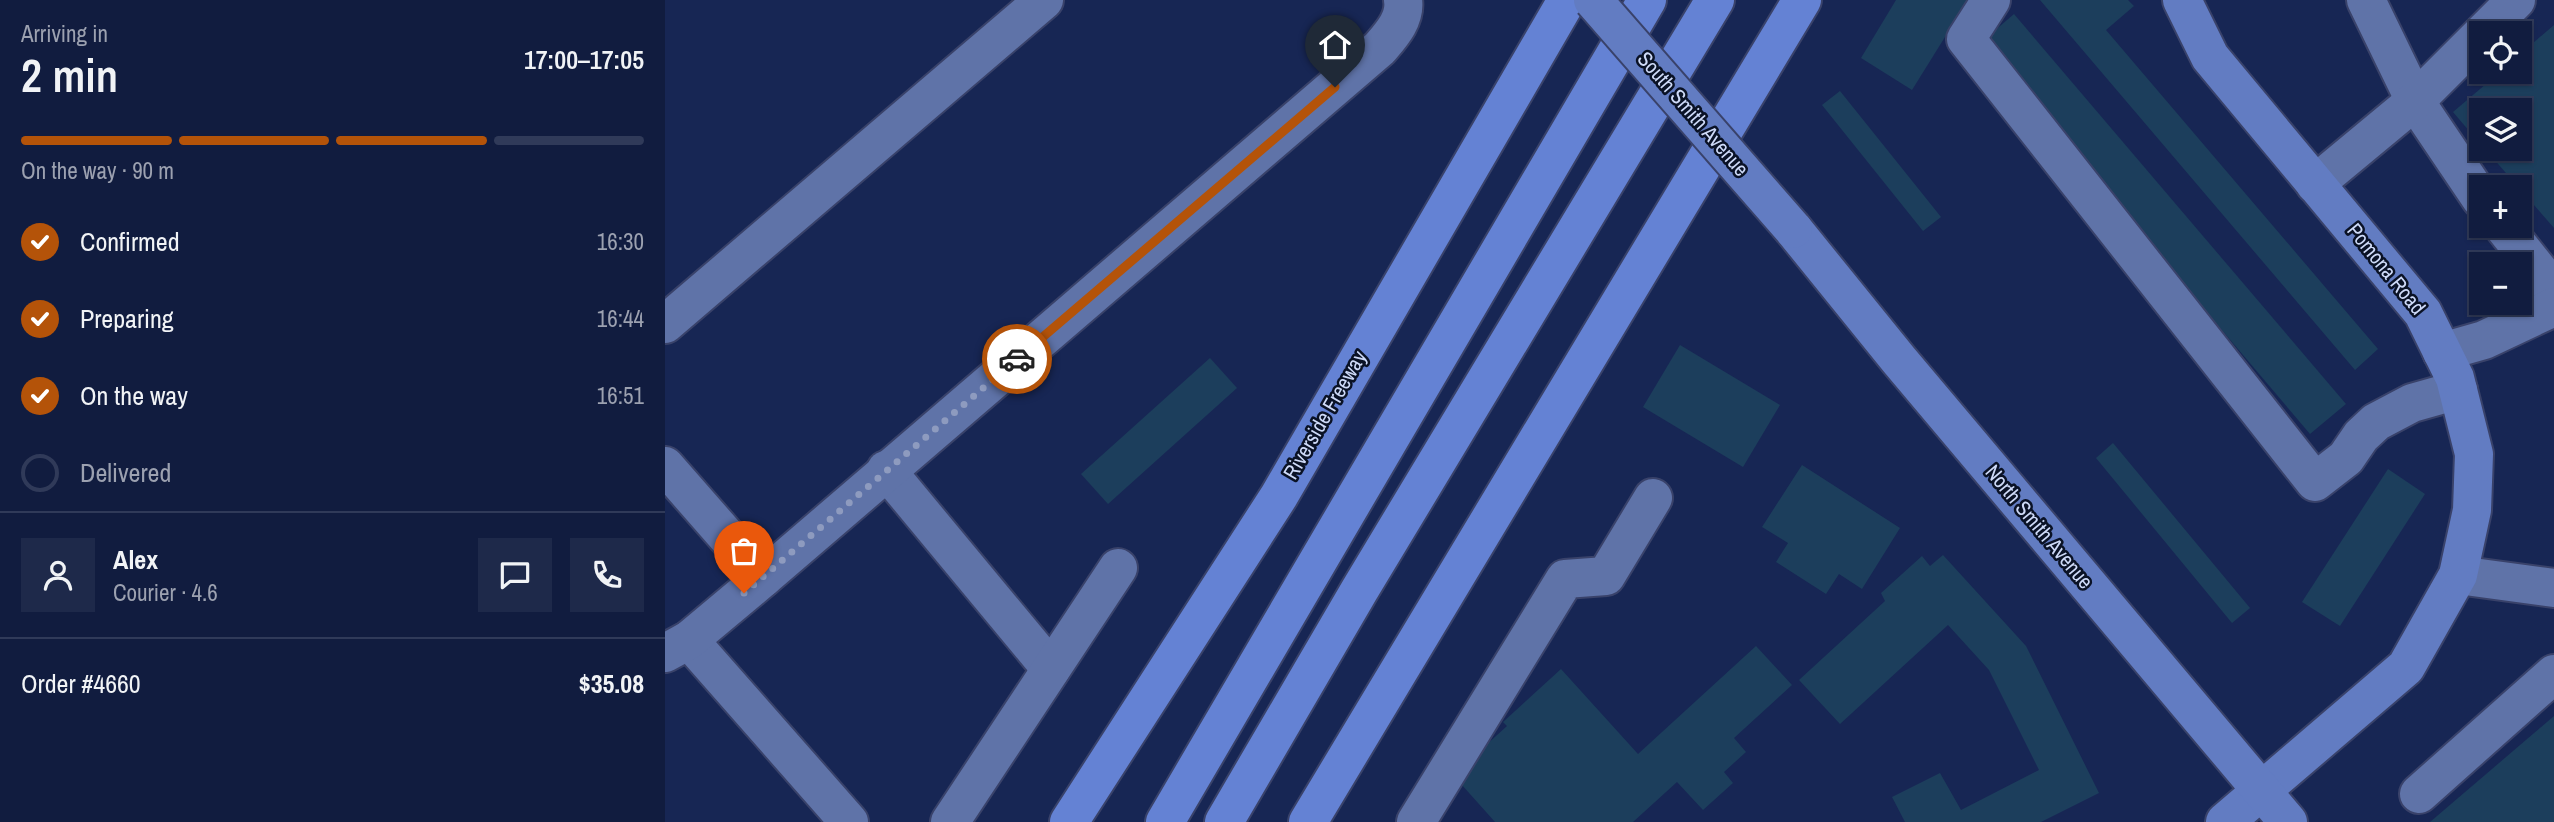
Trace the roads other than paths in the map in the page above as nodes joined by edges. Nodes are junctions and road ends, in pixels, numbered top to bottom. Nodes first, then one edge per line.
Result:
1 (1044, 0) edge
2 (1403, 0) edge
3 (1567, 0) edge
4 (1593, 0) edge
5 (1647, 0) edge
6 (1715, 0) edge
7 (1802, 0) edge
8 (1991, 0) edge
9 (2182, 0) edge
10 (2366, 0) edge
11 (2517, 0) edge
12 (2495, 21) edge
13 (2469, 47) edge
14 (2415, 101) junction
15 (2469, 182) edge
16 (2315, 184) junction
17 (1793, 229) joint
18 (2513, 238) edge
19 (2554, 290) edge
20 (2554, 307) edge
21 (665, 324) edge
22 (2442, 352) junction
23 (2458, 390) junction
24 (665, 466) edge
25 (886, 470) junction
26 (1653, 498) dead end
27 (1118, 568) dead end
28 (2458, 575) junction
29 (762, 578) junction
30 (2554, 588) edge
31 (677, 646) edge
32 (1051, 669) junction
33 (2554, 674) edge
34 (2261, 790) junction
35 (2419, 794) dead end
36 (849, 822) edge
37 (950, 822) edge
38 (1069, 822) edge
39 (1165, 822) edge
40 (1224, 822) edge
41 (1308, 822) edge
42 (1416, 822) edge
43 (2225, 822) edge
44 (2288, 822) edge

1 - 21 street
2 - 25 street
3 - 38 highway, Riverside Freeway
4 - 17 main road, South Smith Avenue, bridge
5 - 39 highway
6 - 40 highway
7 - 41 highway
8 - 23 street
9 - 16 main road, Pomona Road
10 - 14 street
11 - 12 street
13 - 14 street
14 - 15 street
14 - 16 street
16 - 22 main road, Pomona Road
17 - 34 main road, North Smith Avenue
18 - 19 street
20 - 22 street
22 - 23 main road, Pomona Road
23 - 28 main road, Pomona Road
24 - 29 street
25 - 29 street
25 - 32 street
26 - 42 street
27 - 32 street
28 - 30 street
28 - 34 main road, Pomona Road
29 - 31 street
31 - 36 street
32 - 37 street
33 - 35 street
34 - 43 main road, Pomona Road
34 - 44 main road, North Smith Avenue

